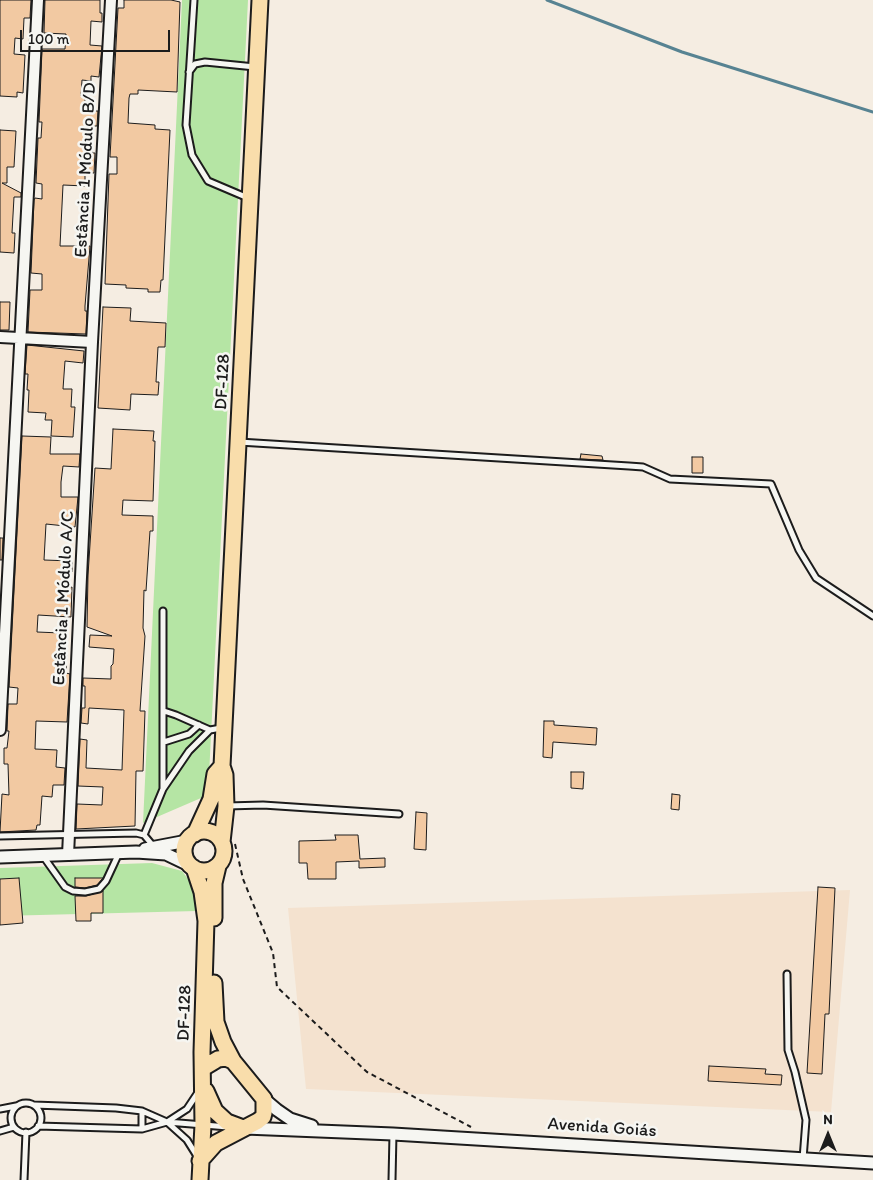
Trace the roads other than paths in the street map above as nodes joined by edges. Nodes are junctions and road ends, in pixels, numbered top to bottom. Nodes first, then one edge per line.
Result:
1 (38, 0) edge
2 (112, 0) edge
3 (194, 0) edge
4 (260, 0) edge
5 (258, 68) junction
6 (189, 72) junction
7 (251, 199) junction
8 (0, 337) edge
9 (21, 338) junction
10 (92, 342) junction
11 (238, 442) junction
12 (163, 611) dead end
13 (873, 616) edge
14 (164, 711) junction
15 (199, 725) junction
16 (217, 729) junction
17 (0, 730) edge
18 (164, 742) junction
19 (222, 766) junction
20 (163, 789) junction
21 (226, 806) junction
22 (399, 814) dead end
23 (69, 834) junction
24 (144, 835) junction
25 (0, 836) edge
26 (191, 837) junction
27 (228, 839) junction
28 (154, 847) junction
29 (136, 852) junction
30 (119, 853) junction
31 (68, 855) junction
32 (43, 856) junction
33 (0, 857) edge
34 (218, 866) junction
35 (192, 867) junction
36 (787, 974) dead end
37 (232, 1061) junction
38 (202, 1072) junction
39 (264, 1099) junction
40 (34, 1105) junction
41 (16, 1106) junction
42 (0, 1109) edge
43 (142, 1111) junction
44 (167, 1122) junction
45 (202, 1125) junction
46 (38, 1126) junction
47 (14, 1127) junction
48 (243, 1128) junction
49 (142, 1129) junction
50 (328, 1130) junction
51 (0, 1131) edge
52 (26, 1132) junction
53 (393, 1134) junction
54 (803, 1158) junction
55 (200, 1161) junction
56 (873, 1163) edge
57 (24, 1180) edge
58 (200, 1180) edge
59 (392, 1180) edge

1 - 9 street
2 - 10 street, Estância 1 Módulo B/D
3 - 6 lane
4 - 5 main road, DF-128 / DF-128
5 - 6 lane
5 - 7 main road, DF-128 / DF-128
6 - 7 lane
7 - 11 main road, DF-128 / DF-128
8 - 9 street
9 - 10 street
9 - 17 street
10 - 23 street, Estância 1 Módulo A/C
11 - 13 lane
11 - 16 main road, DF-128 / DF-128
12 - 14 lane
14 - 15 lane
14 - 18 lane
15 - 16 lane
15 - 18 lane
16 - 19 main road, DF-128 / DF-128
16 - 20 lane
18 - 20 lane
19 - 21 main road, DF-128 / DF-128
19 - 26 main road, DF-128 / DF-128
20 - 24 lane
21 - 22 lane
21 - 27 main road, DF-128 / DF-128
23 - 24 lane
23 - 25 lane
23 - 31 street, Estância 1 Módulo A/C
24 - 28 lane
26 - 27 main road
26 - 28 street
26 - 35 main road, DF-128
27 - 34 main road, DF-128
28 - 29 street
29 - 30 street
29 - 35 street
30 - 31 street
30 - 32 lane
31 - 32 street
32 - 33 street
34 - 35 main road
34 - 37 main road, DF-128 / DF-128
35 - 38 main road, DF-128 / DF-128
36 - 54 lane
37 - 38 main road
37 - 39 main road, DF-128
38 - 44 lane
38 - 45 main road, DF-128 / DF-128
38 - 48 main road
39 - 48 main road
39 - 50 street, Avenida Goiás
40 - 41 lane
40 - 43 lane
40 - 46 lane
41 - 42 lane
41 - 47 lane
43 - 44 lane
43 - 49 lane
44 - 45 lane
44 - 49 lane
44 - 55 lane
45 - 48 lane
45 - 55 main road, DF-128 / DF-128
46 - 49 lane
46 - 52 lane
47 - 51 lane
47 - 52 lane
48 - 50 street, Avenida Goiás
48 - 55 main road
50 - 53 street, Avenida Goiás
52 - 57 lane
53 - 54 street, Avenida Goiás
53 - 59 lane
54 - 56 street, Avenida Goiás
55 - 58 main road, DF-128 / DF-128

